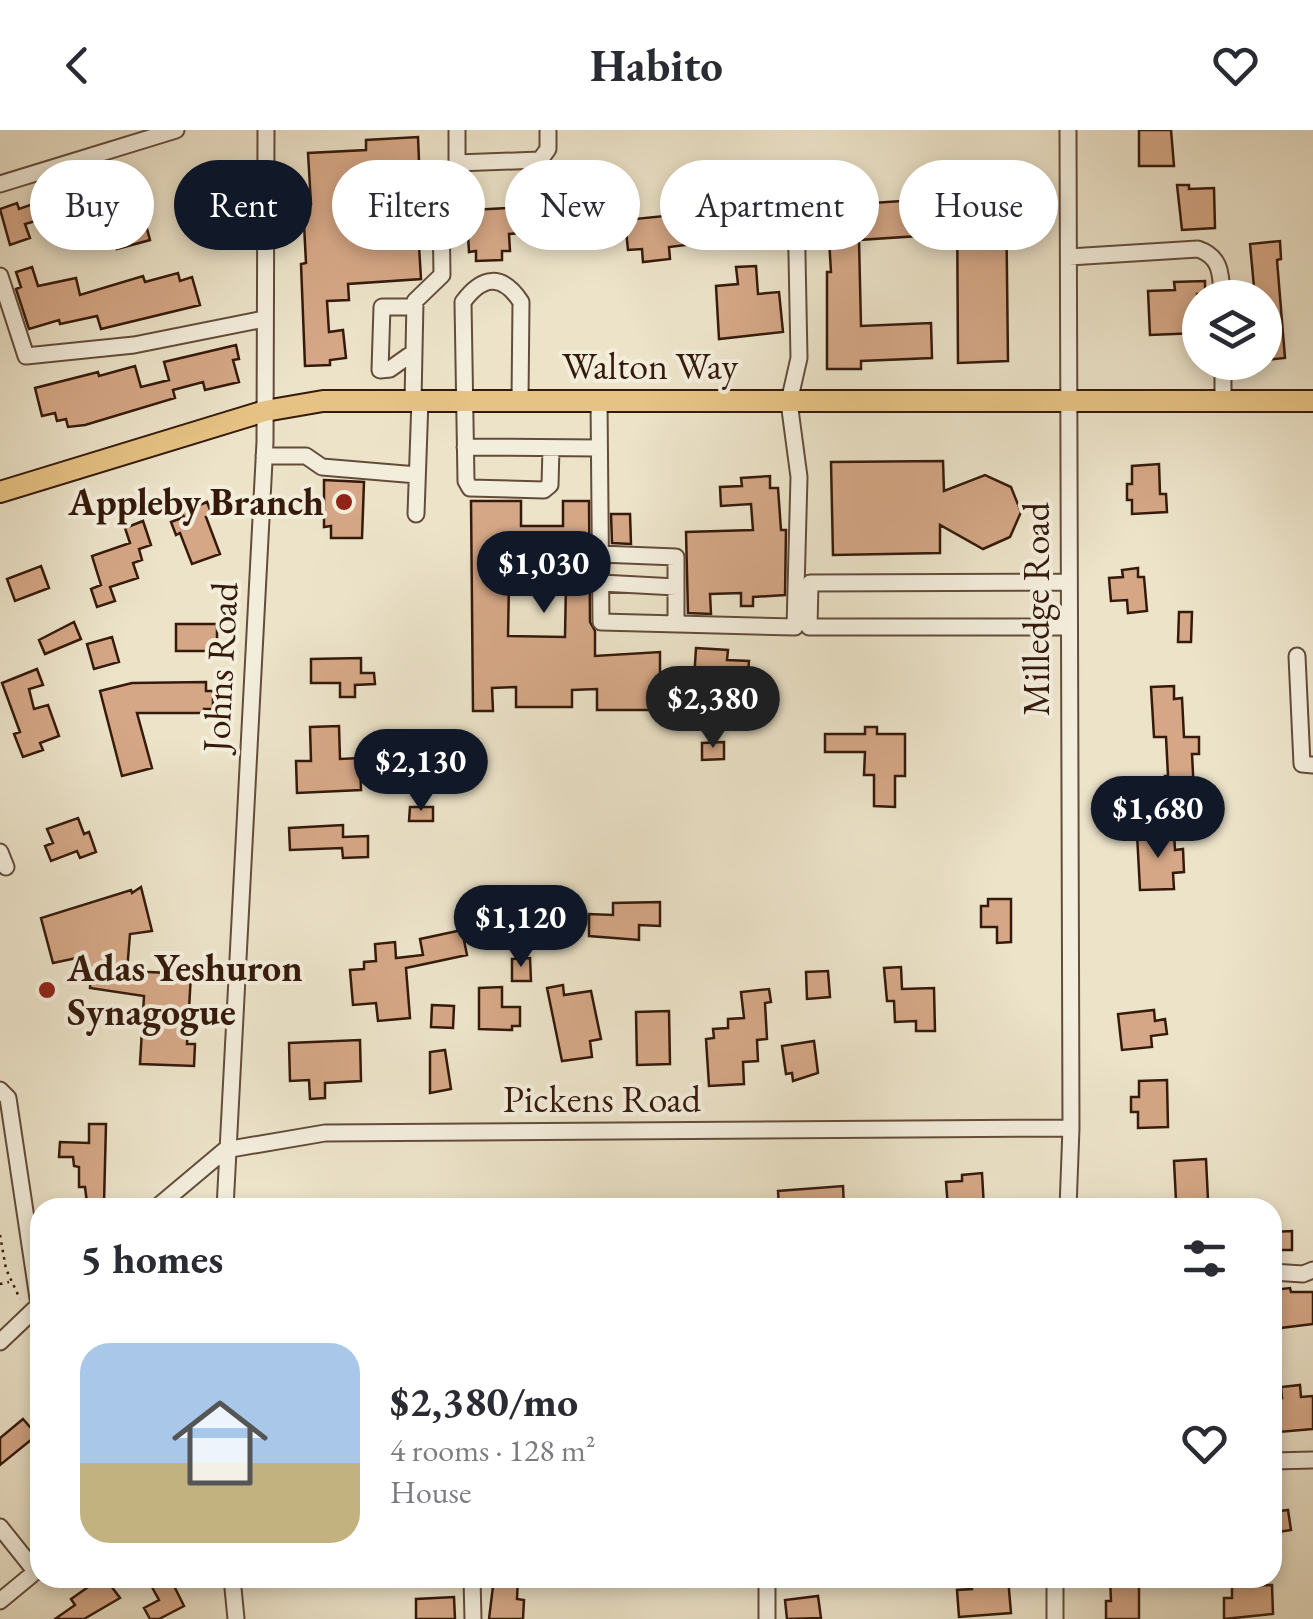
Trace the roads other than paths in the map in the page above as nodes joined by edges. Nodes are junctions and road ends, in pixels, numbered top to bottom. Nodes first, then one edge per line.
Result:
1 (176, 130) edge
2 (266, 130) edge
3 (457, 130) edge
4 (548, 130) edge
5 (1068, 130) edge
6 (457, 160) edge
7 (485, 162) edge
8 (0, 184) edge
9 (442, 250) edge
10 (797, 250) edge
11 (1069, 257) junction
12 (0, 276) edge
13 (1220, 280) edge
14 (415, 307) junction
15 (264, 319) junction
16 (414, 352) junction
17 (1222, 380) edge
18 (416, 400) junction
19 (464, 400) junction
20 (520, 400) junction
21 (599, 400) junction
22 (1070, 401) junction
23 (1223, 401) junction
24 (1313, 401) edge
25 (789, 402) junction
26 (265, 411) junction
27 (465, 447) junction
28 (551, 448) junction
29 (599, 448) junction
30 (264, 456) junction
31 (417, 476) junction
32 (0, 492) edge
33 (416, 514) dead end
34 (600, 554) junction
35 (1068, 582) junction
36 (600, 583) junction
37 (676, 587) junction
38 (676, 624) junction
39 (802, 627) junction
40 (1068, 627) junction
41 (1297, 656) dead end
42 (1313, 764) edge
43 (0, 1090) edge
44 (1071, 1128) junction
45 (225, 1150) junction
46 (168, 1198) edge
47 (224, 1198) edge
48 (1068, 1198) edge
49 (30, 1245) edge
50 (1313, 1270) edge
51 (1282, 1273) edge
52 (30, 1314) edge
53 (0, 1342) edge
54 (1282, 1460) edge
55 (1313, 1460) edge
56 (0, 1527) edge
57 (30, 1561) edge
58 (30, 1576) edge
59 (233, 1588) edge
60 (472, 1588) edge
61 (767, 1588) edge
62 (1056, 1588) edge
63 (0, 1600) edge
64 (236, 1619) edge
65 (472, 1619) edge
66 (767, 1619) edge
67 (1055, 1619) edge

1 - 8 street
2 - 15 street, Johns Road
3 - 6 street
4 - 7 street
5 - 11 street, Milledge Road
9 - 14 street
10 - 25 street
11 - 13 street
11 - 22 street, Milledge Road
12 - 15 street
14 - 16 street
14 - 16 street
15 - 26 street, Johns Road
16 - 18 street
17 - 23 street
18 - 19 main road, Walton Way
18 - 26 main road, Walton Way
18 - 31 street
19 - 20 main road, Walton Way
19 - 20 street
19 - 27 street
20 - 21 main road, Walton Way
21 - 25 main road, Walton Way
21 - 29 street
22 - 23 main road, Walton Way
22 - 25 main road, Walton Way
22 - 35 street, Milledge Road
23 - 24 main road, Walton Way
25 - 39 street
26 - 30 street, Johns Road
26 - 32 main road, Walton Way
27 - 28 street
27 - 28 street
28 - 29 street
29 - 34 street
30 - 31 street
30 - 45 street, Johns Road
31 - 33 street
34 - 36 street
34 - 37 street
35 - 39 street
35 - 40 street, Milledge Road
36 - 37 street
36 - 38 street
37 - 38 street
38 - 39 street
39 - 40 street
40 - 44 street, Milledge Road
41 - 42 street
43 - 49 street
44 - 45 street, Pickens Road
44 - 48 street, Milledge Road
45 - 46 street
45 - 47 street, Johns Road
50 - 51 street
52 - 53 street
54 - 55 street
56 - 57 street
58 - 63 street
59 - 64 street
60 - 65 street
61 - 66 street
62 - 67 street

